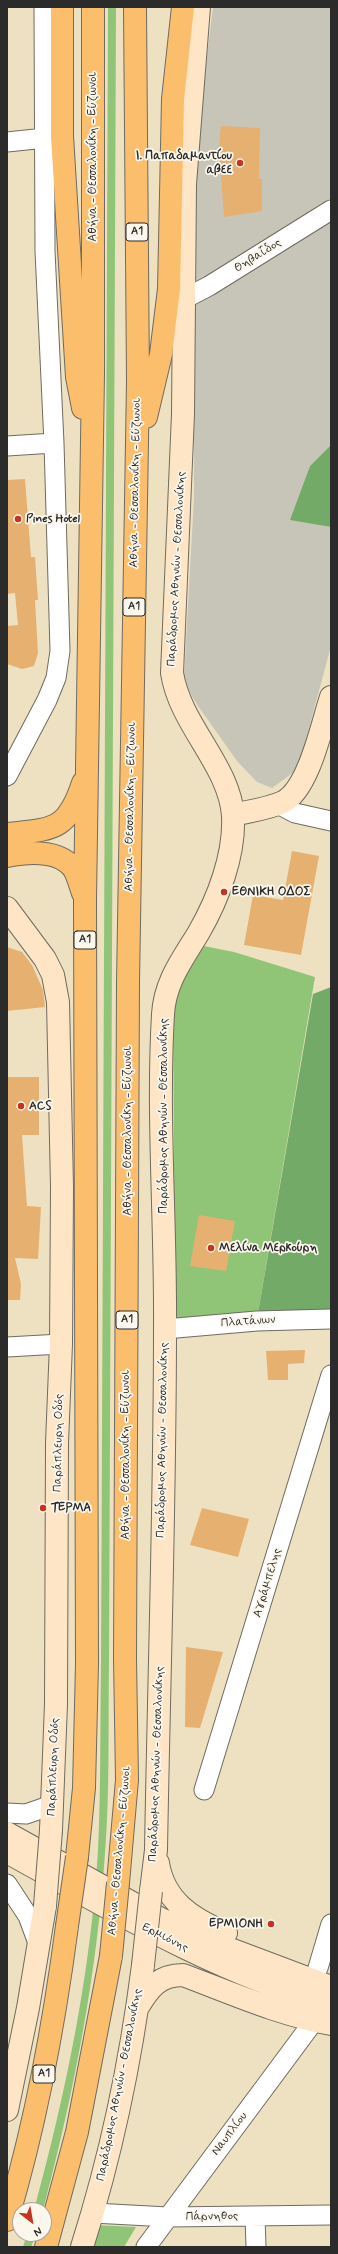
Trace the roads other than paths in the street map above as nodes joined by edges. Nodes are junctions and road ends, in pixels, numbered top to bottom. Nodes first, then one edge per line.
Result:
1 (44, 7) edge
2 (62, 7) edge
3 (93, 7) edge
4 (135, 7) edge
5 (182, 7) edge
6 (199, 7) edge
7 (45, 138) junction
8 (7, 142) edge
9 (331, 210) edge
10 (184, 299) junction
11 (54, 443) junction
12 (7, 446) edge
13 (91, 454) junction
14 (137, 458) junction
15 (331, 697) edge
16 (88, 767) junction
17 (7, 776) edge
18 (278, 804) junction
19 (233, 815) junction
20 (331, 821) edge
21 (7, 834) edge
22 (7, 856) edge
23 (85, 899) junction
24 (7, 908) edge
25 (331, 1319) edge
26 (165, 1329) junction
27 (61, 1344) junction
28 (7, 1347) edge
29 (329, 1387) edge
30 (204, 1790) dead end
31 (52, 1805) junction
32 (7, 1813) edge
33 (7, 1834) edge
34 (156, 1850) junction
35 (7, 1852) edge
36 (7, 1884) edge
37 (331, 1924) edge
38 (38, 1942) junction
39 (325, 1970) edge
40 (331, 1987) edge
41 (331, 2005) edge
42 (137, 2008) junction
43 (322, 2023) edge
44 (7, 2110) edge
45 (93, 2213) junction
46 (331, 2215) edge
47 (255, 2216) junction
48 (168, 2217) junction
49 (7, 2220) edge
50 (46, 2247) edge
51 (82, 2247) edge
52 (146, 2247) edge
53 (256, 2247) edge

1 - 7 street
2 - 13 highway
3 - 13 highway, Αθήνα - Θεσσαλονίκη - Εύζωνοι / Α1
4 - 14 highway, Αθήνα - Θεσσαλονίκη - Εύζωνοι / Α1
5 - 14 highway
6 - 10 main road, Παράδρομος Αθηνών - Θεσσαλονίκης
7 - 8 street
7 - 11 street
9 - 10 street, Θηβαΐδος
10 - 19 main road, Παράδρομος Αθηνών - Θεσσαλονίκης
11 - 12 street
11 - 17 street
13 - 16 highway, Αθήνα - Θεσσαλονίκη - Εύζωνοι / Α1
14 - 50 highway, Αθήνα - Θεσσαλονίκη - Εύζωνοι / Α1, bridge
15 - 18 main road
16 - 21 highway
16 - 23 highway, Αθήνα - Θεσσαλονίκη - Εύζωνοι / Α1
18 - 19 main road
18 - 20 street
19 - 26 main road, Παράδρομος Αθηνών - Θεσσαλονίκης
22 - 23 highway
23 - 49 highway, Αθήνα - Θεσσαλονίκη - Εύζωνοι / Α1, bridge
24 - 27 main road, Παράπλευρη Οδός
25 - 26 street, Πλατάνων
26 - 34 main road, Παράδρομος Αθηνών - Θεσσαλονίκης
27 - 28 street
27 - 31 main road, Παράπλευρη Οδός
29 - 30 street, Αγράμπελης
31 - 32 street
31 - 38 main road, Παράπλευρη Οδός, bridge
33 - 40 main road, Ερμιόνης
34 - 39 main road
34 - 42 main road, Παράδρομος Αθηνών - Θεσσαλονίκης, bridge
35 - 41 main road, Ερμιόνης
36 - 38 street
37 - 39 street
38 - 44 main road, Παράπλευρη Οδός
42 - 43 main road
42 - 45 main road, Παράδρομος Αθηνών - Θεσσαλονίκης
43 - 48 street, Ναυπλίου
45 - 48 street, Πάρνηθος
45 - 51 main road, Παράδρομος Αθηνών - Θεσσαλονίκης
46 - 47 street, Πάρνηθος
47 - 48 street, Πάρνηθος
47 - 53 street
48 - 52 street, Ναυπλίου

